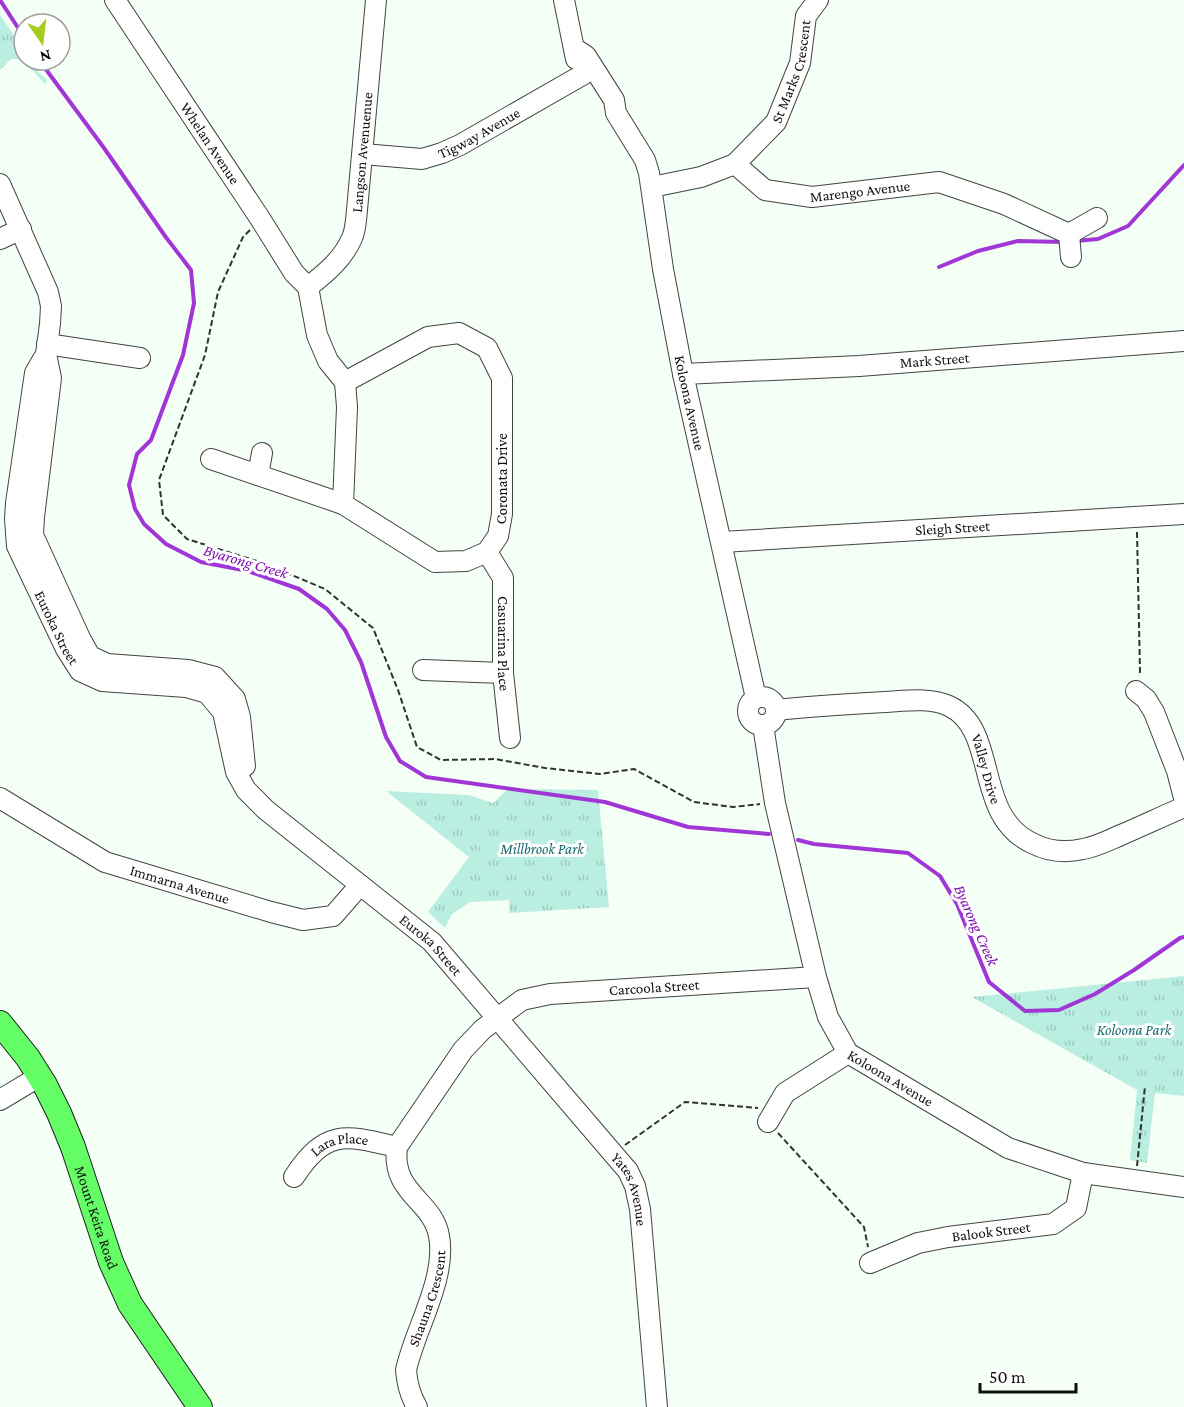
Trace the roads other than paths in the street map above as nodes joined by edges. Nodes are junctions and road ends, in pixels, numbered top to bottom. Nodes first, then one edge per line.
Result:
1 (115, 0) edge
2 (376, 0) edge
3 (564, 0) edge
4 (818, 0) edge
5 (574, 48) junction
6 (584, 74) junction
7 (616, 113) junction
8 (363, 154) junction
9 (735, 164) junction
10 (0, 184) edge
11 (652, 187) junction
12 (1097, 218) dead end
13 (21, 229) junction
14 (1069, 234) junction
15 (0, 239) edge
16 (1071, 257) dead end
17 (308, 287) junction
18 (1184, 341) edge
19 (46, 349) junction
20 (140, 358) dead end
21 (684, 374) junction
22 (345, 382) junction
23 (262, 453) dead end
24 (211, 459) dead end
25 (258, 475) junction
26 (8, 503) edge
27 (342, 504) junction
28 (1184, 514) edge
29 (722, 542) junction
30 (487, 552) junction
31 (423, 670) dead end
32 (503, 673) junction
33 (1136, 691) road end
34 (769, 718) junction
35 (510, 738) dead end
36 (246, 790) junction
37 (0, 798) edge
38 (1184, 798) edge
39 (1184, 807) edge
40 (360, 885) junction
41 (816, 977) junction
42 (497, 1018) junction
43 (0, 1023) edge
44 (848, 1053) junction
45 (40, 1076) junction
46 (0, 1100) edge
47 (772, 1116) road end
48 (397, 1147) junction
49 (1083, 1173) junction
50 (294, 1178) dead end
51 (1184, 1187) edge
52 (870, 1263) road end
53 (200, 1407) edge
54 (417, 1407) edge
55 (657, 1407) edge

1 - 17 street, Whelan Avenue
2 - 8 street, Langson Avenuenue
3 - 5 street, Koloona Avenue
4 - 9 street, St Marks Crescent
5 - 6 street, Koloona Avenue
5 - 7 street, Koloona Avenue
6 - 7 street, Koloona Avenue
6 - 8 street, Tigway Avenue
7 - 11 street, Koloona Avenue
8 - 17 street, Langson Avenuenue
9 - 11 street
9 - 14 street, Marengo Avenue
10 - 13 street, Euroka Street
11 - 21 street, Koloona Avenue
12 - 14 street
13 - 15 street
13 - 19 street, Euroka Street
14 - 16 street
17 - 22 street
18 - 21 street, Mark Street
19 - 20 street
19 - 26 street, Euroka Street
19 - 36 street, Euroka Street
21 - 29 street, Koloona Avenue
22 - 27 street
22 - 30 street, Coronata Drive
23 - 25 street
24 - 25 street
25 - 27 street
26 - 36 street, Euroka Street
27 - 30 street
28 - 29 street, Sleigh Street
29 - 34 street, Koloona Avenue
30 - 32 street, Casuarina Place
31 - 32 street
32 - 35 street, Casuarina Place
33 - 38 street
34 - 39 street, Valley Drive
34 - 41 street, Koloona Avenue
36 - 40 street, Euroka Street
37 - 40 street, Immarna Avenue
40 - 42 street, Euroka Street
41 - 42 street, Carcoola Street
41 - 44 street, Koloona Avenue
42 - 48 street
42 - 55 street, Yates Avenue
43 - 45 main road, Mount Keira Road
44 - 47 street
44 - 49 street, Koloona Avenue
45 - 46 street
45 - 53 main road, Mount Keira Road
48 - 50 street, Lara Place
48 - 54 street, Shauna Crescent
49 - 51 street, Koloona Avenue
49 - 52 street, Balook Street

